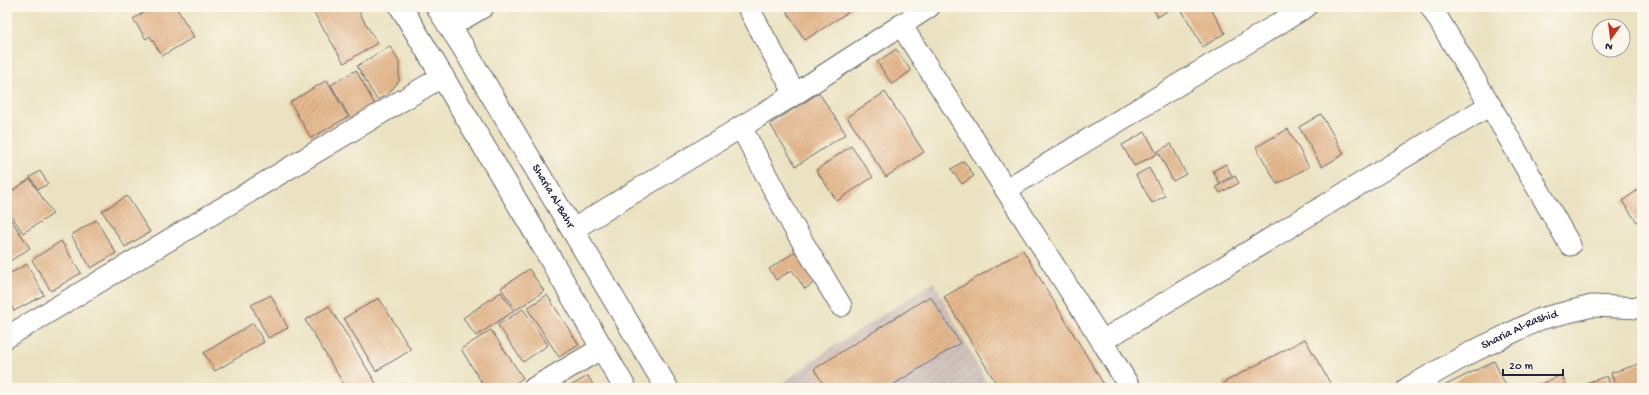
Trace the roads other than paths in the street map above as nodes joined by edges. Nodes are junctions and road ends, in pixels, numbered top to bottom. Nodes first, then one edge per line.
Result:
1 (401, 7) edge
2 (437, 7) edge
3 (483, 7) edge
4 (748, 7) edge
5 (929, 7) edge
6 (1306, 7) edge
7 (1431, 7) edge
8 (901, 25) junction
9 (449, 27) junction
10 (443, 76) junction
11 (795, 94) junction
12 (1490, 105) junction
13 (741, 127) junction
14 (1007, 189) junction
15 (572, 230) junction
16 (1570, 245) dead end
17 (841, 306) dead end
18 (1642, 308) edge
19 (7, 337) edge
20 (1102, 341) junction
21 (602, 348) junction
22 (534, 388) edge
23 (625, 388) edge
24 (667, 388) edge
25 (1130, 388) edge
26 (1408, 388) edge

1 - 10 main road
2 - 9 main road, Sharia Al-Bahr
3 - 9 street
4 - 11 street
5 - 8 street
6 - 14 street
7 - 12 street
8 - 11 street
8 - 14 street
9 - 15 main road, Sharia Al-Bahr
10 - 19 street
10 - 21 main road
11 - 13 street
12 - 16 street
12 - 20 street
13 - 15 street
13 - 17 street
14 - 20 street
15 - 24 main road, Sharia Al-Bahr
18 - 26 street, Sharia Al-Rashid
20 - 25 street
21 - 22 street
21 - 23 main road

